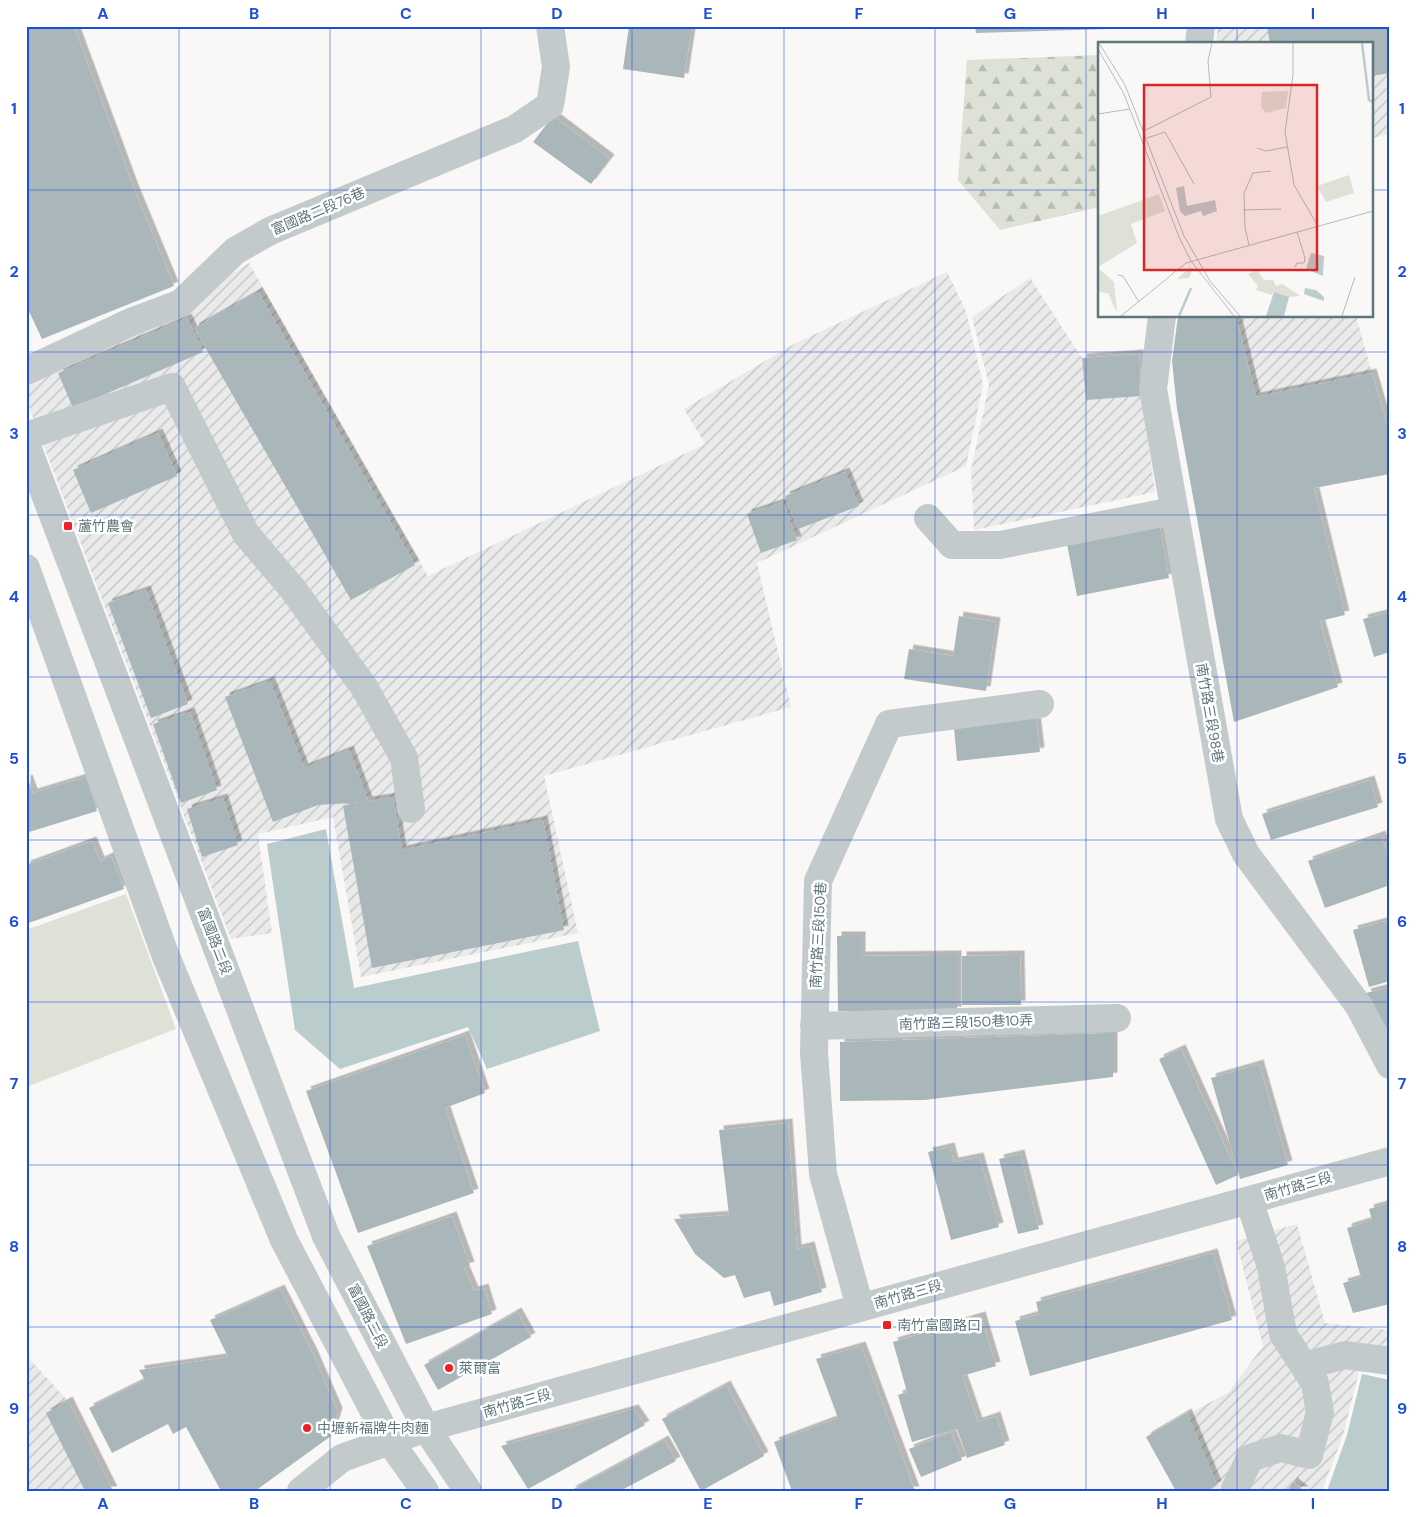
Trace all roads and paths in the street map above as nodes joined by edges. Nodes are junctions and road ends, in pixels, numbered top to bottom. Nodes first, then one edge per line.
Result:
1 (550, 26) edge
2 (1201, 26) edge
3 (1199, 42) edge
4 (1162, 318) edge
5 (26, 371) edge
6 (26, 436) edge
7 (26, 444) edge
8 (1173, 510) junction
9 (928, 518) dead end
10 (26, 568) edge
11 (1040, 704) dead end
12 (411, 809) dead end
13 (1117, 1018) dead end
14 (814, 1026) junction
15 (1390, 1065) edge
16 (1390, 1161) edge
17 (1249, 1200) junction
18 (860, 1308) junction
19 (1390, 1361) edge
20 (1304, 1366) junction
21 (426, 1428) junction
22 (388, 1440) junction
23 (1235, 1490) dead end
24 (301, 1491) edge
25 (425, 1491) edge
26 (468, 1491) edge

1 - 5 street, 富國路二段76巷
2 - 3 street
4 - 8 street, 南竹路三段98巷
6 - 12 street
7 - 21 street, 富國路二段
8 - 9 street
8 - 15 street, 南竹路三段98巷
10 - 22 street
11 - 14 street, 南竹路三段150巷
13 - 14 street, 南竹路三段150巷10弄
14 - 18 street, 南竹路三段150巷
16 - 17 street, 南竹路三段
17 - 18 street, 南竹路三段
17 - 20 street
18 - 21 street, 南竹路三段
19 - 20 street
20 - 23 street
21 - 22 street, 南竹路三段
21 - 26 street, 富國路二段
22 - 24 street, 南竹路三段
22 - 25 street

